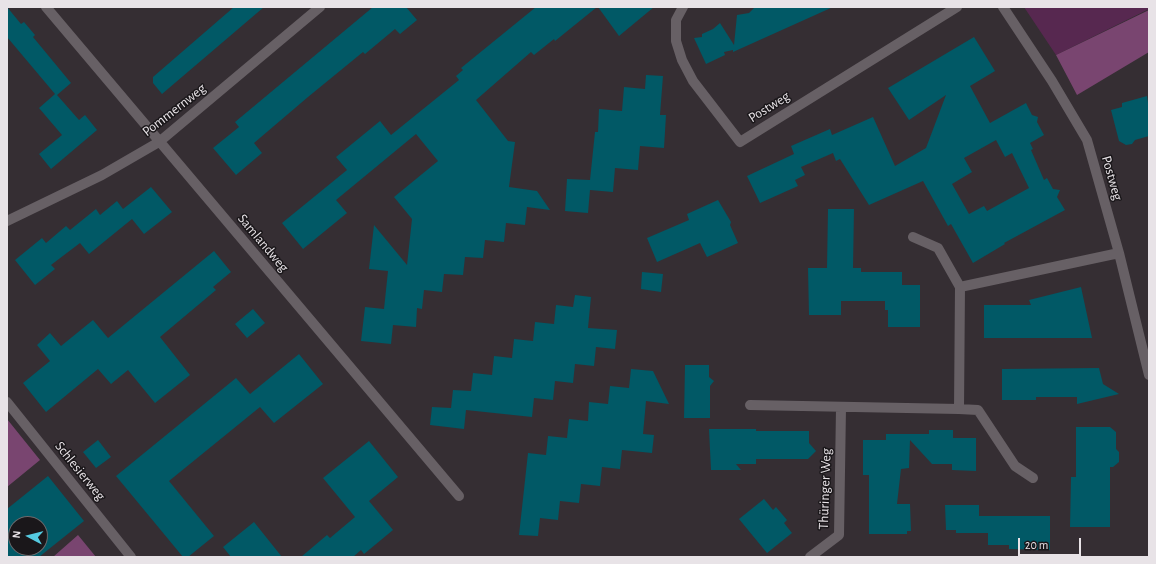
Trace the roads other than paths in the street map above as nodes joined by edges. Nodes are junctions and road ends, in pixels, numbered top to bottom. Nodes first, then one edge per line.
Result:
1 (46, 7) edge
2 (320, 7) edge
3 (683, 7) edge
4 (957, 7) edge
5 (1003, 7) edge
6 (159, 142) junction
7 (7, 221) edge
8 (912, 237) dead end
9 (1119, 253) junction
10 (960, 287) junction
11 (1149, 375) edge
12 (7, 402) edge
13 (750, 405) dead end
14 (841, 408) junction
15 (959, 409) junction
16 (1033, 478) dead end
17 (459, 496) dead end
18 (131, 557) edge
19 (810, 557) edge

1 - 6 street, Samlandweg
2 - 6 street, Pommernweg
3 - 4 street, Postweg
5 - 9 street, Postweg
6 - 7 street, Pommernweg
6 - 17 street, Samlandweg
8 - 10 street
9 - 10 street
9 - 11 street, Postweg
10 - 15 street
12 - 18 street, Schlesierweg
13 - 14 street
14 - 15 street
14 - 19 street, Thüringer Weg
15 - 16 street

